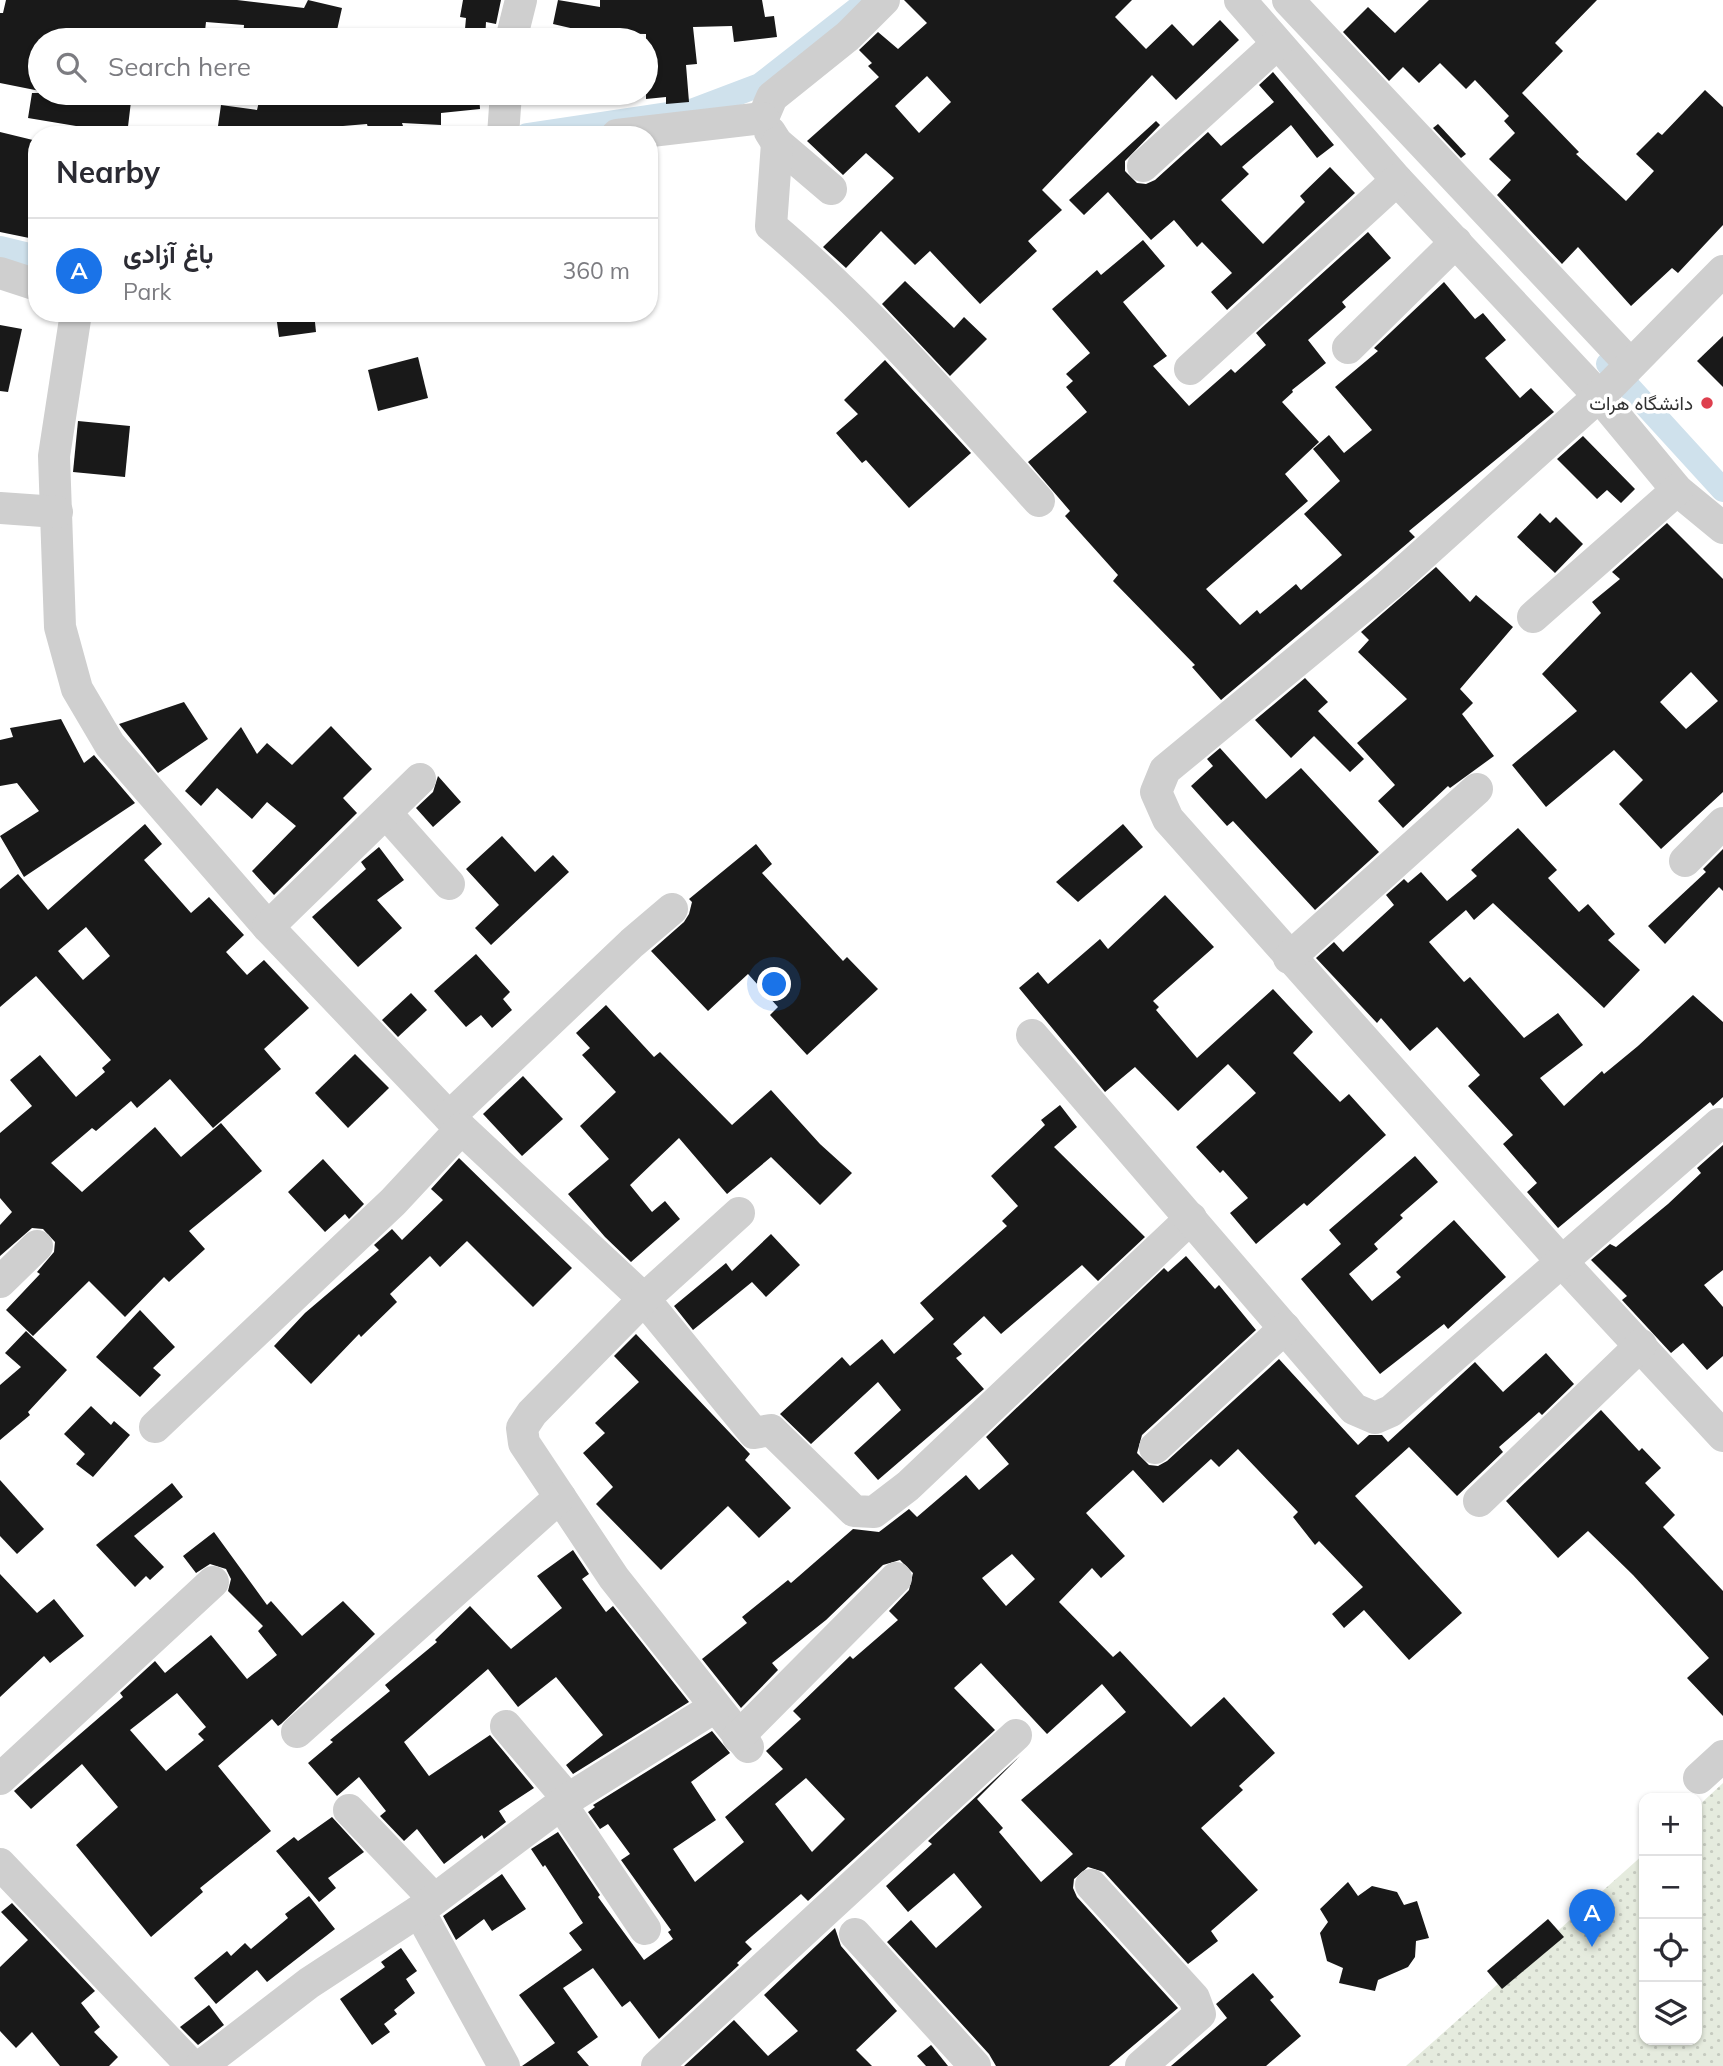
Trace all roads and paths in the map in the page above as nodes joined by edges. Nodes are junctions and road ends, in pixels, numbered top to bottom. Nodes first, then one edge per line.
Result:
1 (521, 0) edge
2 (884, 0) edge
3 (1240, 0) edge
4 (1288, 0) edge
5 (515, 28) edge
6 (1277, 44) junction
7 (505, 105) edge
8 (503, 126) edge
9 (770, 131) junction
10 (658, 134) edge
11 (1143, 166) dead end
12 (1397, 180) junction
13 (831, 189) dead end
14 (1456, 242) junction
15 (1723, 271) edge
16 (0, 273) edge
17 (28, 282) edge
18 (75, 322) edge
19 (1348, 348) dead end
20 (1630, 365) junction
21 (1189, 369) dead end
22 (1603, 391) junction
23 (1677, 490) junction
24 (1039, 501) dead end
25 (0, 508) edge
26 (57, 512) junction
27 (1723, 528) edge
28 (1534, 617) dead end
29 (420, 779) dead end
30 (1477, 789) dead end
31 (386, 813) junction
32 (1723, 823) edge
33 (1685, 861) dead end
34 (449, 884) dead end
35 (672, 909) dead end
36 (268, 927) junction
37 (1289, 958) junction
38 (1032, 1035) dead end
39 (455, 1123) junction
40 (1719, 1124) dead end
41 (739, 1213) dead end
42 (1191, 1218) junction
43 (37, 1246) dead end
44 (1562, 1262) junction
45 (0, 1282) edge
46 (644, 1299) junction
47 (1285, 1328) junction
48 (1641, 1345) junction
49 (155, 1427) dead end
50 (1723, 1436) edge
51 (1155, 1448) dead end
52 (559, 1497) junction
53 (1479, 1501) dead end
54 (896, 1578) dead end
55 (214, 1582) dead end
56 (715, 1707) junction
57 (506, 1726) dead end
58 (297, 1732) dead end
59 (1016, 1735) dead end
60 (1723, 1756) edge
61 (1699, 1778) dead end
62 (0, 1779) edge
63 (565, 1801) junction
64 (349, 1810) dead end
65 (0, 1864) edge
66 (1091, 1885) dead end
67 (426, 1905) junction
68 (645, 1929) dead end
69 (855, 1934) dead end
70 (192, 2066) edge
71 (201, 2066) edge
72 (504, 2066) edge
73 (657, 2066) edge
74 (975, 2066) edge
75 (1141, 2066) edge

1 - 5 street
2 - 9 street
3 - 6 street
4 - 20 street
6 - 11 street
6 - 12 street
7 - 8 street
9 - 10 street
9 - 13 street
9 - 24 street
12 - 14 street
12 - 21 street
14 - 19 street
14 - 22 street
15 - 20 street
16 - 17 street
18 - 26 street
20 - 22 street
22 - 23 street
22 - 37 street
23 - 27 street
23 - 28 street
25 - 26 street
26 - 36 street
29 - 31 street
30 - 37 street
31 - 34 street
31 - 36 street
32 - 33 street
35 - 39 street
36 - 39 street
37 - 44 street
38 - 42 street
39 - 46 street
39 - 49 street
40 - 44 street
41 - 46 street
42 - 46 street
42 - 47 street
43 - 45 street
44 - 47 street
44 - 48 street
46 - 52 street
47 - 51 street
48 - 50 street
48 - 53 street
52 - 56 street
52 - 58 street
54 - 56 street
55 - 62 street
56 - 63 street
57 - 63 street
59 - 73 street
60 - 61 street
63 - 67 street
63 - 68 street
64 - 67 street
65 - 70 street
66 - 75 street
67 - 71 street
67 - 72 street
69 - 74 street

